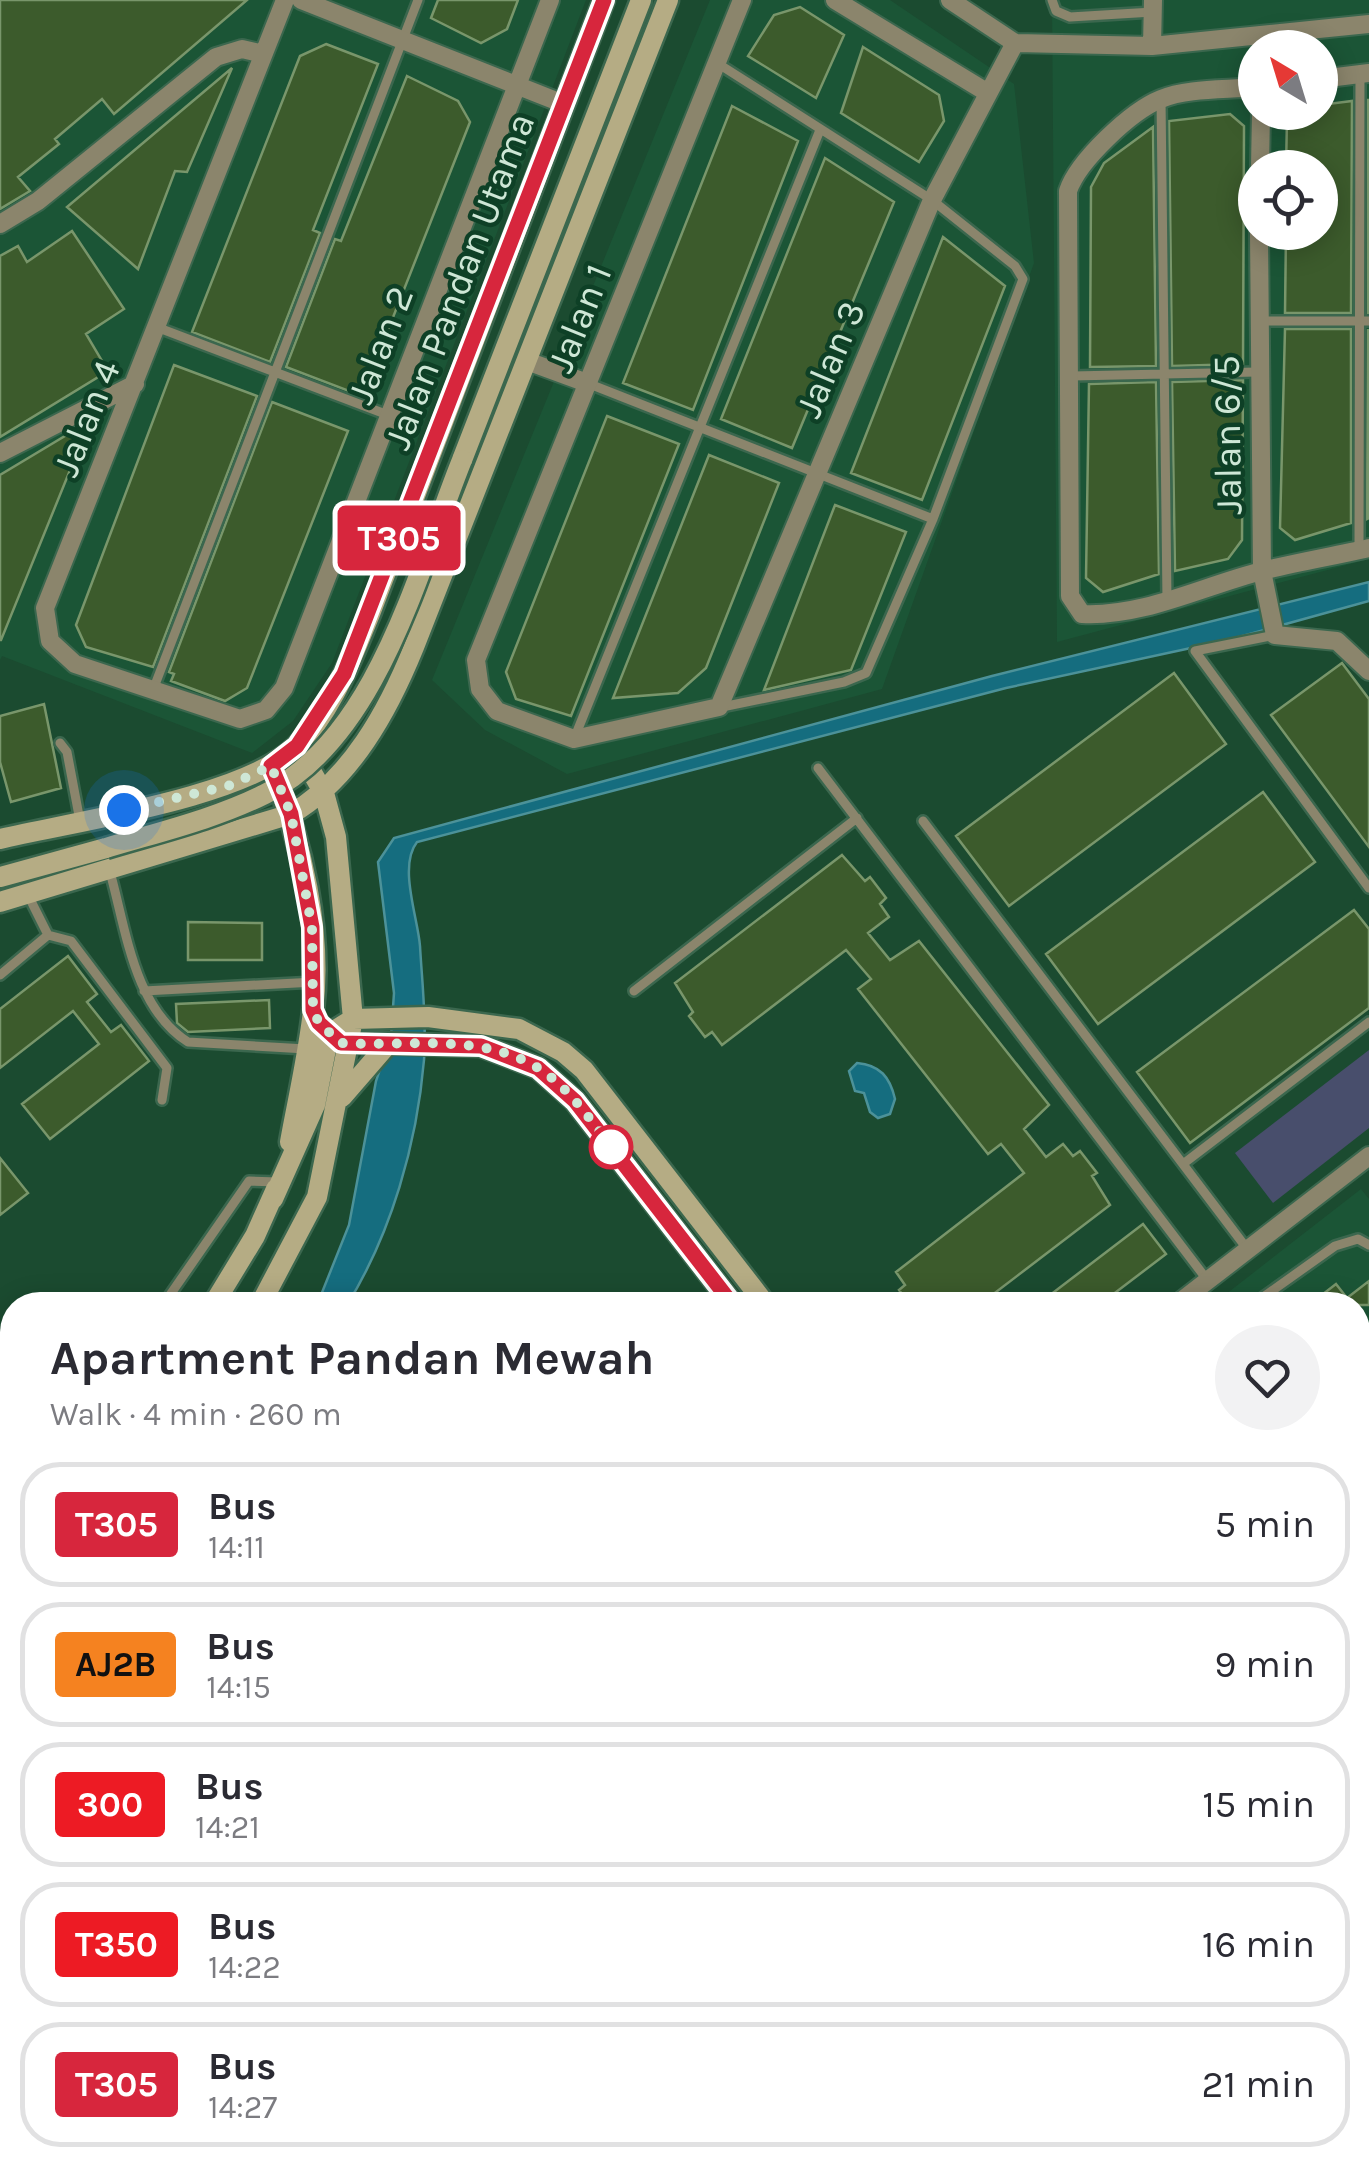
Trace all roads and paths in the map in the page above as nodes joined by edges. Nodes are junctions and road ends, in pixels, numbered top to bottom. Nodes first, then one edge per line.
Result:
1 (284, 0) edge
2 (300, 0) edge
3 (418, 0) edge
4 (550, 0) edge
5 (604, 0) edge
6 (641, 0) edge
7 (668, 0) edge
8 (742, 0) edge
9 (835, 0) edge
10 (950, 0) edge
11 (1052, 0) edge
12 (1153, 6) edge
13 (1369, 24) edge
14 (402, 40) junction
15 (1015, 43) junction
16 (1152, 46) junction
17 (264, 54) junction
18 (716, 62) junction
19 (1365, 73) edge
20 (1338, 77) edge
21 (516, 85) junction
22 (1238, 89) edge
23 (988, 94) junction
24 (1161, 98) junction
25 (564, 104) junction
26 (820, 130) junction
27 (932, 200) junction
28 (0, 224) edge
29 (1259, 250) edge
30 (1258, 321) junction
31 (1365, 322) edge
32 (159, 328) junction
33 (527, 360) junction
34 (275, 372) junction
35 (1257, 372) junction
36 (1165, 374) junction
37 (1072, 376) junction
38 (587, 383) junction
39 (134, 384) junction
40 (388, 414) junction
41 (697, 426) junction
42 (0, 453) edge
43 (817, 473) junction
44 (934, 519) junction
45 (1364, 549) edge
46 (1262, 571) junction
47 (1167, 601) junction
48 (1275, 634) junction
49 (1369, 671) edge
50 (344, 674) junction
51 (154, 690) junction
52 (390, 698) junction
53 (719, 707) junction
54 (266, 710) joint
55 (574, 739) junction
56 (60, 743) dead end
57 (297, 746) junction
58 (271, 766) junction
59 (818, 768) dead end
60 (204, 791) junction
61 (324, 794) junction
62 (291, 814) junction
63 (857, 818) junction
64 (80, 821) junction
65 (922, 821) dead end
66 (218, 839) junction
67 (0, 840) edge
68 (110, 872) junction
69 (0, 877) edge
70 (1369, 888) edge
71 (28, 895) junction
72 (0, 902) edge
73 (48, 935) junction
74 (352, 972) junction
75 (0, 975) edge
76 (315, 982) junction
77 (144, 991) junction
78 (634, 991) dead end
79 (313, 1010) junction
80 (387, 1018) junction
81 (353, 1019) junction
82 (1369, 1022) edge
83 (329, 1034) junction
84 (350, 1044) junction
85 (386, 1045) junction
86 (306, 1049) junction
87 (162, 1100) dead end
88 (338, 1102) junction
89 (1369, 1156) edge
90 (1183, 1164) junction
91 (276, 1190) junction
92 (1369, 1245) edge
93 (1248, 1250) junction
94 (1208, 1280) junction
95 (172, 1292) edge
96 (220, 1292) edge
97 (267, 1292) edge
98 (723, 1292) edge
99 (756, 1292) edge
100 (1193, 1292) edge
101 (1271, 1292) edge

1 - 17 street, Jalan 4
2 - 14 street
3 - 14 lane
4 - 21 street, Jalan 2
5 - 25 main road, Jalan Pandan Utama
6 - 69 main road, bridge
7 - 33 main road
8 - 18 street, Jalan 1
9 - 23 street
10 - 15 street
11 - 12 lane
12 - 16 street
13 - 16 street
14 - 21 street
14 - 34 lane
15 - 16 street
15 - 23 street, Jalan 3
17 - 28 street
17 - 32 street, Jalan 4
18 - 26 lane
18 - 38 street, Jalan 1
19 - 20 street
19 - 31 lane
21 - 25 street
21 - 40 street, Jalan 2
22 - 24 street
23 - 27 street, Jalan 3
24 - 36 lane
24 - 37 street
25 - 50 main road, Jalan Pandan Utama
26 - 27 lane
26 - 41 lane
27 - 43 street, Jalan 3
27 - 44 lane
29 - 30 street, Jalan 6/5
30 - 31 lane
30 - 35 street, Jalan 6/5
31 - 45 lane
32 - 34 lane
32 - 39 street, Jalan 4
33 - 38 street
33 - 52 main road
34 - 40 lane
34 - 51 lane
35 - 36 lane
35 - 46 street, Jalan 6/5
36 - 37 lane
36 - 47 lane
37 - 47 street
38 - 41 lane
38 - 55 street, Jalan 1
39 - 42 street
39 - 51 street, Jalan 4
40 - 54 street, Jalan 2
41 - 43 lane
41 - 55 lane
43 - 44 lane
43 - 53 street, Jalan 3
44 - 53 lane
45 - 46 street
46 - 47 street
46 - 48 street, Jalan 6/5
48 - 49 street
48 - 70 lane
50 - 52 main road
50 - 57 main road, Jalan Pandan Utama
51 - 54 street, Jalan 4
52 - 61 main road
53 - 55 street
56 - 64 lane
57 - 58 main road, Jalan Pandan Utama
57 - 61 main road
58 - 60 main road, Jalan Pandan Utama
58 - 62 main road
59 - 63 lane
60 - 64 main road, Jalan Pandan Utama
60 - 66 main road
61 - 62 main road
61 - 74 main road
62 - 66 main road
62 - 76 main road
63 - 78 lane
63 - 94 lane
64 - 67 main road, Jalan Pandan Utama
65 - 90 lane
66 - 68 main road
68 - 71 main road
68 - 77 lane
71 - 72 main road
71 - 73 lane
73 - 75 lane
73 - 87 lane
74 - 80 main road
74 - 81 main road
76 - 77 lane
76 - 79 main road
77 - 86 lane
79 - 83 main road
79 - 86 main road
80 - 81 main road
80 - 99 main road
81 - 83 main road
81 - 84 main road
82 - 90 lane
83 - 84 main road
83 - 91 main road
84 - 85 main road
84 - 88 main road
85 - 88 main road
85 - 98 main road
86 - 91 main road
88 - 97 main road
89 - 93 street
90 - 93 lane
91 - 95 lane
91 - 96 main road
92 - 101 lane
93 - 94 street
94 - 100 street

